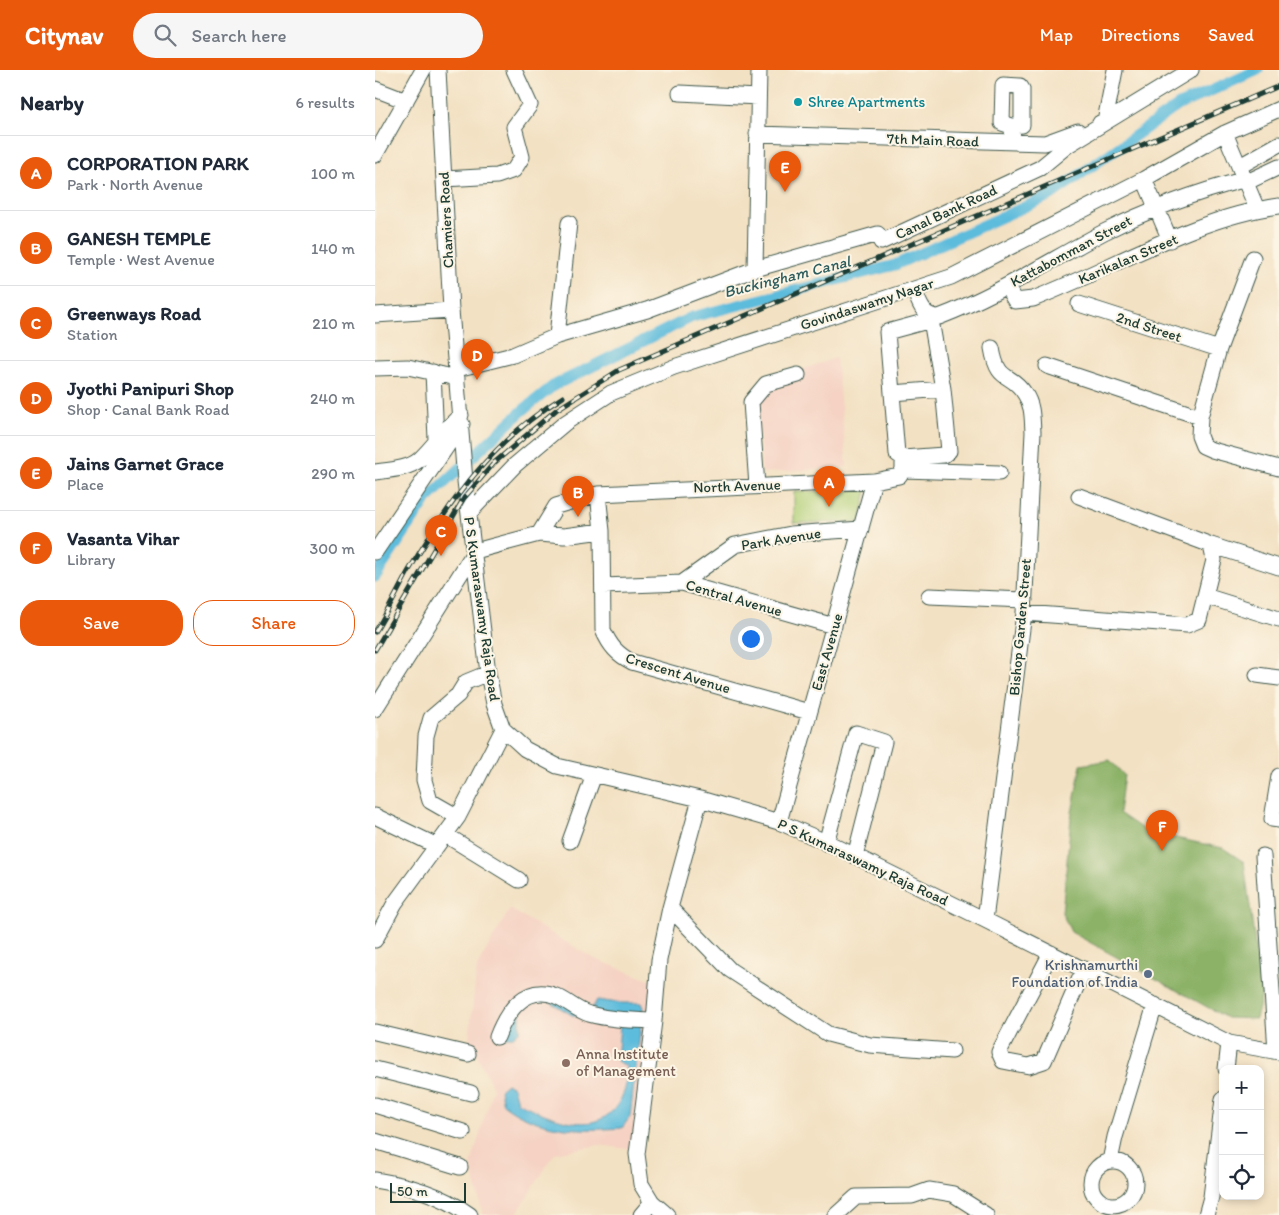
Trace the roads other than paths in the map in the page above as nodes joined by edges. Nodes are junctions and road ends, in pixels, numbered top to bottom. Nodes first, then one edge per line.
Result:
1 (423, 70) edge
2 (438, 70) edge
3 (514, 70) edge
4 (759, 70) edge
5 (1115, 70) edge
6 (1191, 70) edge
7 (375, 89) edge
8 (680, 93) dead end
9 (758, 97) junction
10 (406, 101) junction
11 (1279, 109) edge
12 (1105, 121) junction
13 (1012, 126) dead end
14 (1225, 133) junction
15 (757, 134) junction
16 (1013, 142) junction
17 (1279, 144) edge
18 (377, 148) edge
19 (1279, 167) edge
20 (1245, 176) junction
21 (1144, 178) junction
22 (444, 179) junction
23 (1279, 206) edge
24 (1157, 207) junction
25 (1257, 209) junction
26 (569, 223) dead end
27 (1170, 240) junction
28 (1253, 258) dead end
29 (755, 269) junction
30 (1006, 286) junction
31 (914, 289) junction
32 (1079, 304) dead end
33 (451, 310) junction
34 (375, 315) edge
35 (557, 336) junction
36 (992, 348) dead end
37 (1219, 350) junction
38 (1047, 366) dead end
39 (375, 368) edge
40 (433, 372) junction
41 (457, 374) junction
42 (798, 375) dead end
43 (943, 389) junction
44 (893, 393) junction
45 (1200, 417) junction
46 (462, 420) junction
47 (435, 439) junction
48 (903, 464) junction
49 (1279, 468) edge
50 (375, 472) edge
51 (999, 473) dead end
52 (874, 481) junction
53 (757, 486) junction
54 (599, 494) junction
55 (1079, 496) dead end
56 (469, 513) junction
57 (861, 529) junction
58 (602, 531) junction
59 (539, 534) junction
60 (1211, 545) junction
61 (475, 551) junction
62 (375, 552) edge
63 (1279, 567) edge
64 (682, 583) junction
65 (603, 586) junction
66 (929, 596) dead end
67 (1205, 596) junction
68 (1024, 606) junction
69 (1279, 619) edge
70 (834, 626) junction
71 (488, 673) junction
72 (1257, 675) dead end
73 (1279, 678) edge
74 (375, 709) edge
75 (809, 712) junction
76 (503, 729) junction
77 (594, 775) junction
78 (1279, 776) edge
79 (700, 800) junction
80 (375, 816) edge
81 (458, 817) junction
82 (1279, 820) edge
83 (779, 822) junction
84 (442, 841) junction
85 (570, 841) dead end
86 (826, 843) junction
87 (855, 856) junction
88 (1263, 856) dead end
89 (519, 880) dead end
90 (670, 908) junction
91 (985, 920) junction
92 (375, 940) edge
93 (1051, 953) junction
94 (1084, 969) junction
95 (1155, 1005) junction
96 (650, 1021) junction
97 (375, 1032) edge
98 (497, 1036) dead end
99 (1229, 1043) junction
100 (952, 1051) dead end
101 (1277, 1051) edge
102 (467, 1054) dead end
103 (1226, 1065) edge
104 (375, 1069) edge
105 (471, 1094) dead end
106 (375, 1105) edge
107 (1222, 1110) edge
108 (463, 1132) dead end
109 (375, 1141) edge
110 (1110, 1161) dead end
111 (460, 1167) dead end
112 (375, 1180) edge
113 (652, 1202) junction
114 (470, 1215) edge
115 (641, 1215) edge
116 (667, 1215) edge
117 (836, 1215) edge
118 (987, 1215) edge
119 (1206, 1215) edge

1 - 10 street
2 - 22 street, Chamiers Road
3 - 22 street
4 - 9 street
5 - 12 street
6 - 12 street, Canal Bank Road
7 - 10 street
8 - 9 street
9 - 15 street
10 - 18 street
11 - 14 street, Govindaswamy Nagar
12 - 16 street, 7th Main Road
12 - 29 street, Canal Bank Road
13 - 16 street
14 - 20 street
14 - 21 street, Govindaswamy Nagar
15 - 16 street, 7th Main Road
15 - 29 street
17 - 20 street
19 - 20 street
20 - 24 street, Kattabomman Street
20 - 25 street
21 - 24 street
21 - 31 street, Govindaswamy Nagar
22 - 33 street, Chamiers Road
23 - 25 street, Karikalan Street
24 - 27 street
24 - 30 street, Kattabomman Street
25 - 27 street, Karikalan Street
26 - 35 street
27 - 30 street, Karikalan Street
28 - 37 street
29 - 35 street, Canal Bank Road
30 - 31 street, Kattabomman Street
31 - 56 street, Govindaswamy Nagar
32 - 37 street, 2nd Street
33 - 34 street
33 - 41 street, Chamiers Road
35 - 41 street, Canal Bank Road
36 - 68 street, Bishop Garden Street
37 - 45 street
38 - 45 street
39 - 40 street
40 - 41 street
40 - 47 street
41 - 46 street, Chamiers Road
42 - 53 street
43 - 44 street
43 - 44 street
43 - 48 street
44 - 48 street
45 - 49 street
46 - 47 street
46 - 56 street, P S Kumaraswamy Raja Road
46 - 62 street
47 - 50 street
48 - 51 street
48 - 52 street, North Avenue
52 - 53 street, North Avenue
52 - 57 street, East Avenue
53 - 54 street, North Avenue
54 - 58 street, Crescent Avenue
54 - 59 street, North Avenue
55 - 60 street
56 - 61 street, P S Kumaraswamy Raja Road
57 - 64 street, Park Avenue
57 - 70 street, East Avenue
58 - 59 street
58 - 65 street, Crescent Avenue
59 - 61 street
60 - 63 street
60 - 67 street
61 - 71 street, P S Kumaraswamy Raja Road
61 - 74 street
64 - 65 street, Central Avenue
64 - 70 street, Central Avenue
65 - 75 street, Crescent Avenue
66 - 68 street
67 - 68 street
67 - 69 street
68 - 91 street, Bishop Garden Street
70 - 75 street, East Avenue
71 - 76 street, P S Kumaraswamy Raja Road
71 - 81 street
72 - 73 street
75 - 83 street, East Avenue
76 - 77 street, P S Kumaraswamy Raja Road
76 - 81 street
77 - 79 street, P S Kumaraswamy Raja Road
77 - 85 street
78 - 82 street
79 - 83 street, P S Kumaraswamy Raja Road
79 - 90 street
80 - 84 street
81 - 84 street
83 - 86 street, P S Kumaraswamy Raja Road
84 - 89 street
84 - 92 street
86 - 87 street, P S Kumaraswamy Raja Road
86 - 87 street
87 - 91 street, P S Kumaraswamy Raja Road
88 - 101 street
90 - 96 street
90 - 100 street
91 - 93 street, P S Kumaraswamy Raja Road
93 - 94 street, P S Kumaraswamy Raja Road
93 - 94 street
94 - 95 street, P S Kumaraswamy Raja Road
95 - 99 street, P S Kumaraswamy Raja Road
95 - 110 street
96 - 98 street
96 - 113 street
97 - 102 street
99 - 101 street, P S Kumaraswamy Raja Road
99 - 103 street
104 - 105 street
106 - 108 street
107 - 119 street
109 - 111 street
112 - 114 street
113 - 115 street
113 - 116 street
117 - 118 street

